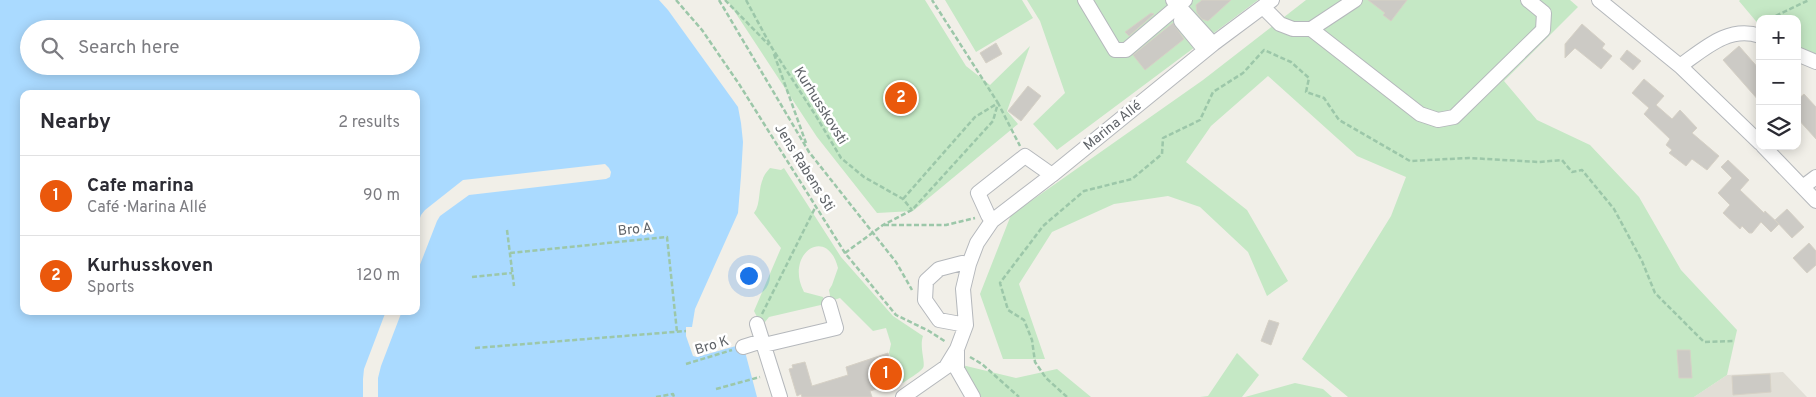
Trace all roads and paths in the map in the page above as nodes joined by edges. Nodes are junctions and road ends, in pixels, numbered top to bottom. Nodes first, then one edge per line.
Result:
1 (676, 0) edge
2 (719, 0) edge
3 (725, 0) edge
4 (746, 0) edge
5 (932, 0) edge
6 (1085, 0) edge
7 (1355, 0) edge
8 (1528, 0) edge
9 (1599, 0) edge
10 (1809, 0) edge
11 (1267, 3) edge
12 (1177, 4) edge
13 (1777, 15) edge
14 (1311, 29) junction
15 (1756, 35) edge
16 (1209, 47) junction
17 (772, 48) junction
18 (1801, 59) edge
19 (1816, 62) edge
20 (1680, 66) junction
21 (998, 103) junction
22 (1014, 134) dead end
23 (1756, 139) edge
24 (1767, 150) edge
25 (809, 152) junction
26 (1052, 175) junction
27 (1816, 177) edge
28 (1804, 186) junction
29 (903, 199) junction
30 (1816, 200) edge
31 (816, 206) junction
32 (912, 210) junction
33 (990, 218) junction
34 (883, 225) junction
35 (507, 230) dead end
36 (873, 233) junction
37 (510, 253) junction
38 (845, 253) junction
39 (969, 264) junction
40 (512, 272) junction
41 (472, 276) dead end
42 (514, 286) dead end
43 (916, 298) dead end
44 (829, 304) dead end
45 (926, 323) dead end
46 (757, 324) joint
47 (966, 325) junction
48 (686, 331) dead end
49 (930, 331) junction
50 (677, 332) junction
51 (1734, 341) dead end
52 (763, 343) junction
53 (743, 347) joint
54 (475, 348) dead end
55 (957, 349) junction
56 (686, 364) dead end
57 (752, 379) dead end
58 (716, 389) dead end
59 (917, 393) edge
60 (656, 397) edge
61 (674, 397) edge
62 (780, 397) edge
63 (903, 397) edge
64 (973, 397) edge
65 (1019, 397) edge
66 (1067, 397) edge

1 - 31 path, Jens Rabens Sti
2 - 25 path
3 - 17 path
4 - 17 path, Kurhusskovsti
5 - 21 path
6 - 12 street
7 - 14 street
8 - 14 street
9 - 20 street
10 - 13 path
11 - 14 street
11 - 16 street, Marina Allé
12 - 16 street
15 - 20 street
16 - 26 street, Marina Allé
17 - 25 path
17 - 29 path, Kurhusskovsti
18 - 19 street
20 - 23 street
21 - 22 path
21 - 29 path
21 - 32 path
24 - 28 street
25 - 36 path
26 - 33 street, Marina Allé
26 - 33 street
27 - 28 street
28 - 30 street
29 - 32 path
31 - 38 path, Jens Rabens Sti
31 - 46 path
32 - 34 path
33 - 34 path
33 - 39 street, Marina Allé
34 - 36 path
35 - 37 path
36 - 38 path
36 - 43 path
37 - 40 path
37 - 50 path, Bro A
38 - 49 path, Jens Rabens Sti
39 - 47 street, Marina Allé
39 - 47 street
40 - 41 path
40 - 42 path
44 - 52 street
45 - 49 path
46 - 52 street
47 - 55 street, Marina Allé
48 - 50 path
49 - 55 path, Jens Rabens Sti
50 - 54 path
51 - 66 path
52 - 53 street
52 - 62 street
53 - 56 path, Bro K
55 - 59 street, Marina Allé
55 - 64 street, Marina Allé
55 - 65 path, Jens Rabens Sti
57 - 58 path
59 - 63 street, Marina Allé
60 - 61 path

